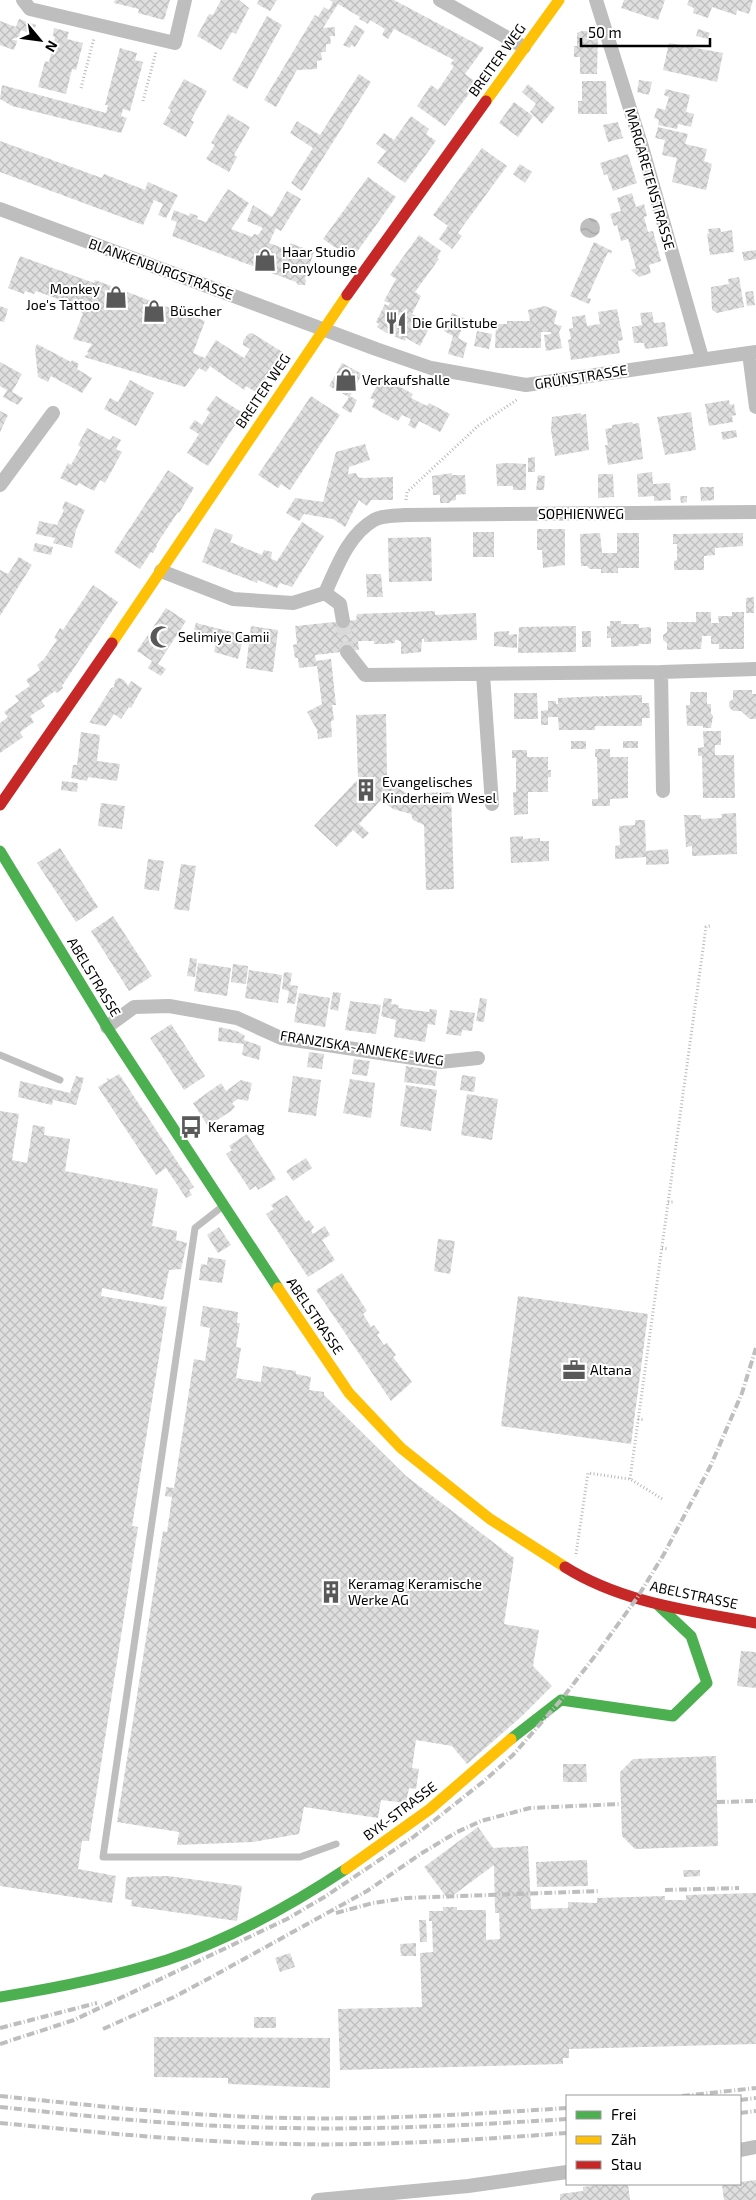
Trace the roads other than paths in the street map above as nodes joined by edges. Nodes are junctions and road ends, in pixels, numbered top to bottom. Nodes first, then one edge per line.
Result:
1 (23, 0) edge
2 (185, 0) edge
3 (440, 0) edge
4 (559, 0) edge
5 (596, 0) edge
6 (524, 47) junction
7 (0, 209) edge
8 (322, 329) junction
9 (752, 352) edge
10 (702, 358) junction
11 (756, 407) edge
12 (53, 414) dead end
13 (0, 485) edge
14 (756, 512) edge
15 (161, 571) junction
16 (325, 594) junction
17 (343, 621) tunnel mouth
18 (347, 652) tunnel mouth
19 (756, 669) edge
20 (660, 672) junction
21 (483, 674) junction
22 (663, 791) dead end
23 (492, 804) dead end
24 (0, 805) edge
25 (0, 851) edge
26 (107, 1027) junction
27 (0, 1055) edge
28 (478, 1058) dead end
29 (60, 1080) dead end
30 (223, 1206) junction
31 (658, 1605) junction
32 (756, 1623) edge
33 (336, 1844) dead end
34 (0, 1997) edge
35 (756, 2148) edge
36 (741, 2150) edge
37 (566, 2172) edge
38 (318, 2200) edge

1 - 2 street
3 - 6 street
4 - 6 street, BREITER WEG
5 - 10 street, MARGARETENSTRASSE
6 - 8 street, BREITER WEG
7 - 8 street, BLANKENBURGSTRASSE
8 - 10 street, GRÜNSTRASSE
8 - 15 street, BREITER WEG
9 - 10 street, GRÜNSTRASSE
9 - 11 street
12 - 13 street
14 - 16 street, SOPHIENWEG
15 - 16 street
15 - 24 street, BREITER WEG
16 - 17 street
18 - 21 street
19 - 20 street
20 - 21 street
20 - 22 street
21 - 23 street
25 - 26 street, ABELSTRASSE
26 - 28 street, FRANZISKA-ANNEKE-WEG
26 - 30 street, ABELSTRASSE
27 - 29 lane
30 - 31 street, ABELSTRASSE
30 - 33 lane
31 - 32 street, ABELSTRASSE
31 - 34 street, BYK-STRASSE
35 - 36 street
37 - 38 street

